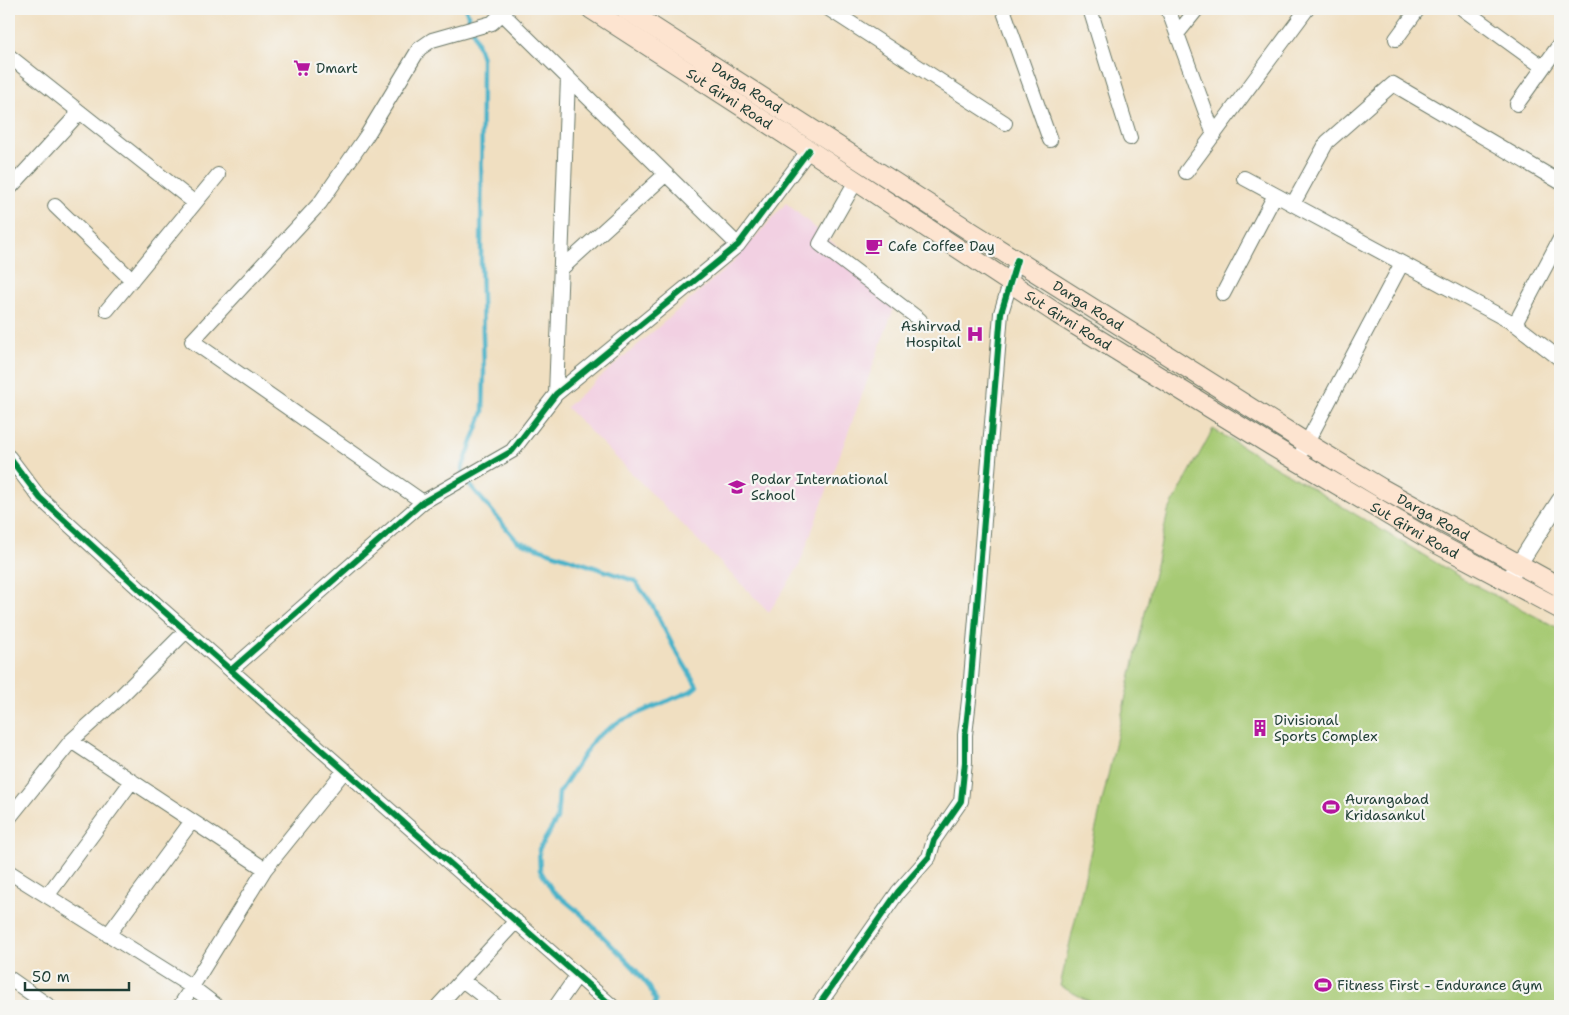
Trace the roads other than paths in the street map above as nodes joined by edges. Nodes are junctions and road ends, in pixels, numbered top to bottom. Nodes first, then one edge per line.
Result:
1 (591, 9) edge
2 (625, 9) edge
3 (829, 9) edge
4 (1003, 9) edge
5 (1090, 9) edge
6 (1168, 9) edge
7 (1197, 9) edge
8 (1307, 9) edge
9 (1418, 9) edge
10 (1463, 9) edge
11 (500, 15) edge
12 (615, 15) edge
13 (1178, 34) junction
14 (1396, 39) dead end
15 (1560, 44) edge
16 (9, 56) edge
17 (1543, 67) junction
18 (568, 78) junction
19 (1517, 104) dead end
20 (80, 112) junction
21 (1006, 123) dead end
22 (1214, 135) junction
23 (1130, 138) dead end
24 (1050, 140) dead end
25 (809, 150) junction
26 (1186, 172) dead end
27 (666, 174) junction
28 (218, 176) dead end
29 (1244, 178) dead end
30 (856, 181) junction
31 (1560, 182) edge
32 (9, 189) edge
33 (1275, 195) junction
34 (195, 202) junction
35 (1293, 204) junction
36 (55, 206) dead end
37 (1560, 239) edge
38 (738, 245) junction
39 (1017, 260) junction
40 (1402, 263) junction
41 (561, 269) junction
42 (132, 280) junction
43 (1010, 283) junction
44 (1222, 294) dead end
45 (107, 310) dead end
46 (920, 320) dead end
47 (1516, 324) junction
48 (1560, 359) edge
49 (556, 394) junction
50 (1307, 443) junction
51 (9, 457) edge
52 (1297, 461) junction
53 (1560, 500) edge
54 (423, 502) junction
55 (1519, 564) junction
56 (1508, 581) junction
57 (1560, 587) edge
58 (1560, 609) edge
59 (186, 631) junction
60 (231, 670) junction
61 (71, 741) junction
62 (345, 770) junction
63 (132, 781) junction
64 (9, 818) edge
65 (192, 821) junction
66 (265, 869) junction
67 (9, 872) edge
68 (47, 896) junction
69 (516, 922) junction
70 (108, 935) junction
71 (577, 976) junction
72 (9, 978) edge
73 (462, 980) junction
74 (192, 987) junction
75 (49, 1006) edge
76 (180, 1006) edge
77 (217, 1006) edge
78 (438, 1006) edge
79 (496, 1006) edge
80 (556, 1006) edge
81 (612, 1006) edge
82 (818, 1006) edge

1 - 12 main road, Sut Girni Road
2 - 39 main road, Darga Road
3 - 21 street
4 - 24 street
5 - 23 street
6 - 13 street
7 - 13 street
8 - 22 street
9 - 14 street
10 - 17 street
11 - 18 street
11 - 54 street
12 - 25 main road, Sut Girni Road
13 - 22 street
15 - 17 street
16 - 20 street
17 - 19 street
18 - 27 street
18 - 41 street
20 - 32 street
20 - 34 street
22 - 26 street
25 - 30 main road, Sut Girni Road
25 - 38 street
27 - 38 street
27 - 41 street
28 - 34 street
29 - 33 street
30 - 43 main road, Sut Girni Road
30 - 46 street
31 - 35 street
33 - 35 street
33 - 44 street
34 - 42 street
35 - 40 street
36 - 42 street
37 - 47 street
38 - 49 street
39 - 43 street
39 - 50 main road, Darga Road
40 - 47 street
40 - 50 street
41 - 49 street
42 - 45 street
43 - 52 main road, Sut Girni Road
43 - 82 street
47 - 48 street
49 - 54 street
50 - 52 street
50 - 55 main road, Darga Road
51 - 59 street
52 - 56 main road, Sut Girni Road
53 - 55 street
54 - 60 street
55 - 56 street
55 - 57 main road, Darga Road
56 - 58 main road, Sut Girni Road
59 - 60 street
59 - 61 street
60 - 62 street
61 - 63 street
61 - 64 street
62 - 66 street
62 - 69 street
63 - 65 street
63 - 68 street
65 - 66 street
65 - 70 street
66 - 74 street
67 - 68 street
68 - 70 street
69 - 71 street
69 - 73 street
70 - 74 street
71 - 80 street
71 - 81 street
72 - 75 street
73 - 78 street
73 - 79 street
74 - 76 street
74 - 77 street

